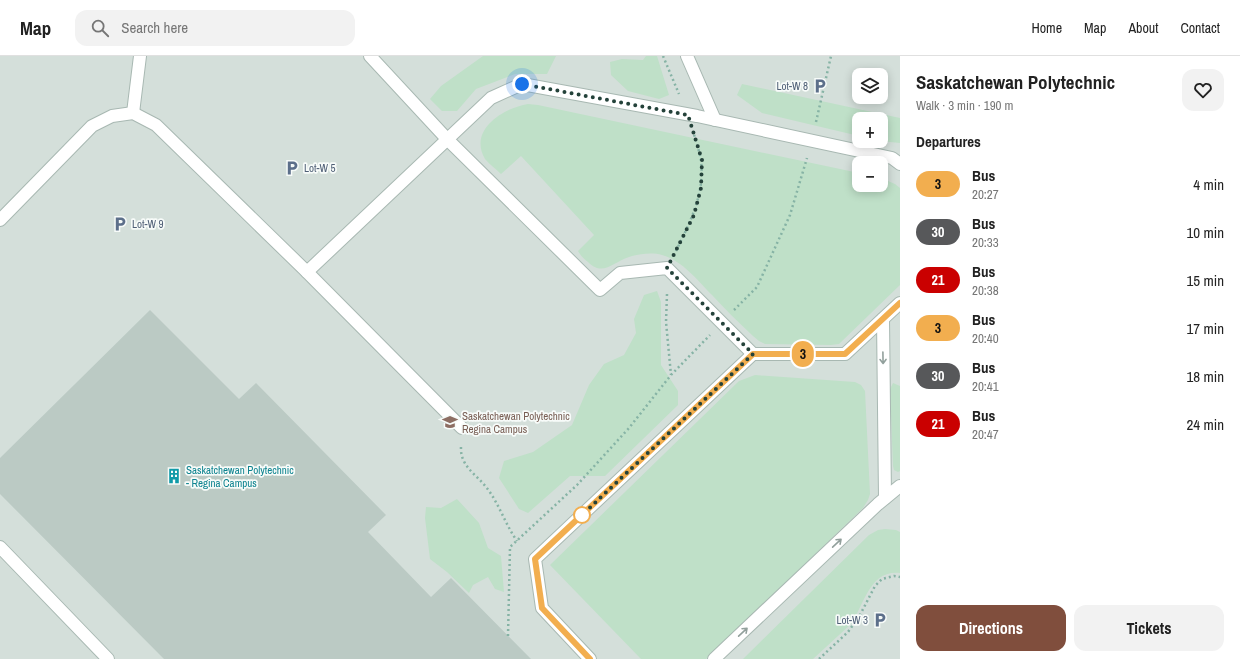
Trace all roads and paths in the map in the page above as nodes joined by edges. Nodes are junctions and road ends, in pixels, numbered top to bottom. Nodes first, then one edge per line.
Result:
1 (140, 56) edge
2 (370, 56) edge
3 (663, 56) edge
4 (687, 56) edge
5 (831, 56) edge
6 (133, 113) junction
7 (688, 115) junction
8 (715, 120) junction
9 (447, 139) junction
10 (812, 141) junction
11 (900, 164) edge
12 (0, 220) edge
13 (667, 268) junction
14 (307, 272) junction
15 (900, 303) edge
16 (883, 319) junction
17 (722, 323) junction
18 (753, 354) junction
19 (671, 375) junction
20 (462, 428) joint
21 (900, 486) edge
22 (885, 498) junction
23 (517, 541) junction
24 (0, 547) edge
25 (900, 577) edge
26 (508, 636) dead end
27 (108, 659) edge
28 (590, 659) edge
29 (714, 659) edge
30 (819, 659) edge

1 - 6 lane
2 - 9 lane
3 - 7 path
4 - 8 lane
5 - 10 path
6 - 12 lane
6 - 14 lane
7 - 8 lane
7 - 9 lane
7 - 13 path
8 - 10 lane
9 - 13 lane
9 - 14 lane
10 - 11 lane
10 - 17 path
13 - 17 lane
13 - 19 path
14 - 20 lane
15 - 16 lane
16 - 18 lane
16 -> 22 lane
17 - 18 lane
17 - 19 path
18 - 28 lane
19 - 23 path
20 - 23 path
21 - 22 lane
29 -> 22 lane
23 - 26 path
24 - 27 lane
25 - 30 path

